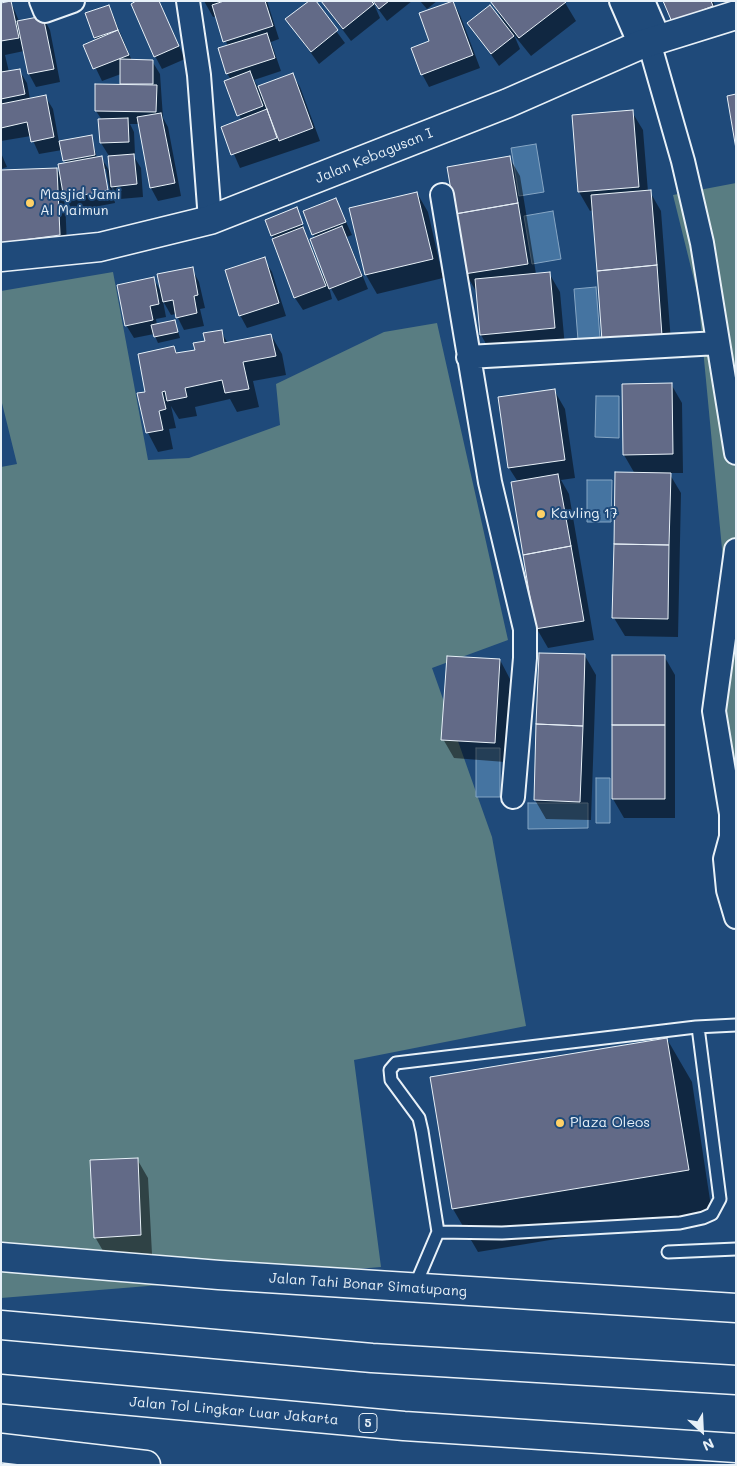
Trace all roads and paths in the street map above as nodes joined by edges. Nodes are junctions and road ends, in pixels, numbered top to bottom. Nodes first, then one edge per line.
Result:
1 (41, 1) edge
2 (73, 1) edge
3 (188, 1) edge
4 (621, 1) edge
5 (643, 1) edge
6 (723, 19) edge
7 (654, 40) junction
8 (442, 195) dead end
9 (210, 220) junction
10 (1, 257) edge
11 (718, 343) junction
12 (468, 357) junction
13 (736, 453) edge
14 (736, 550) edge
15 (512, 797) dead end
16 (736, 917) edge
17 (736, 1025) edge
18 (698, 1027) junction
19 (438, 1232) junction
20 (736, 1249) edge
21 (668, 1252) dead end
22 (1, 1258) edge
23 (414, 1288) junction
24 (736, 1308) edge
25 (1, 1325) edge
26 (736, 1380) edge
27 (1, 1389) edge
28 (1, 1448) edge
29 (736, 1448) edge
30 (38, 1459) edge
31 (146, 1465) edge

1 - 2 street
3 - 9 street
4 - 7 street
5 - 7 street
6 - 7 main road, Jalan Kebagusan I
7 - 9 main road, Jalan Kebagusan I
7 - 11 street
8 - 12 street
9 - 10 main road, Jalan Kebagusan I
11 - 12 street
11 - 13 street
12 - 15 street
14 - 16 street
17 - 18 lane
18 - 19 lane
18 - 19 lane
19 - 23 lane
20 - 21 lane
22 - 23 main road, Jalan Tahi Bonar Simatupang
23 - 24 main road, Jalan Tahi Bonar Simatupang
25 - 26 main road
27 - 29 main road, Jalan Tol Lingkar Luar Jakarta / 5
28 - 30 main road
30 - 31 main road

